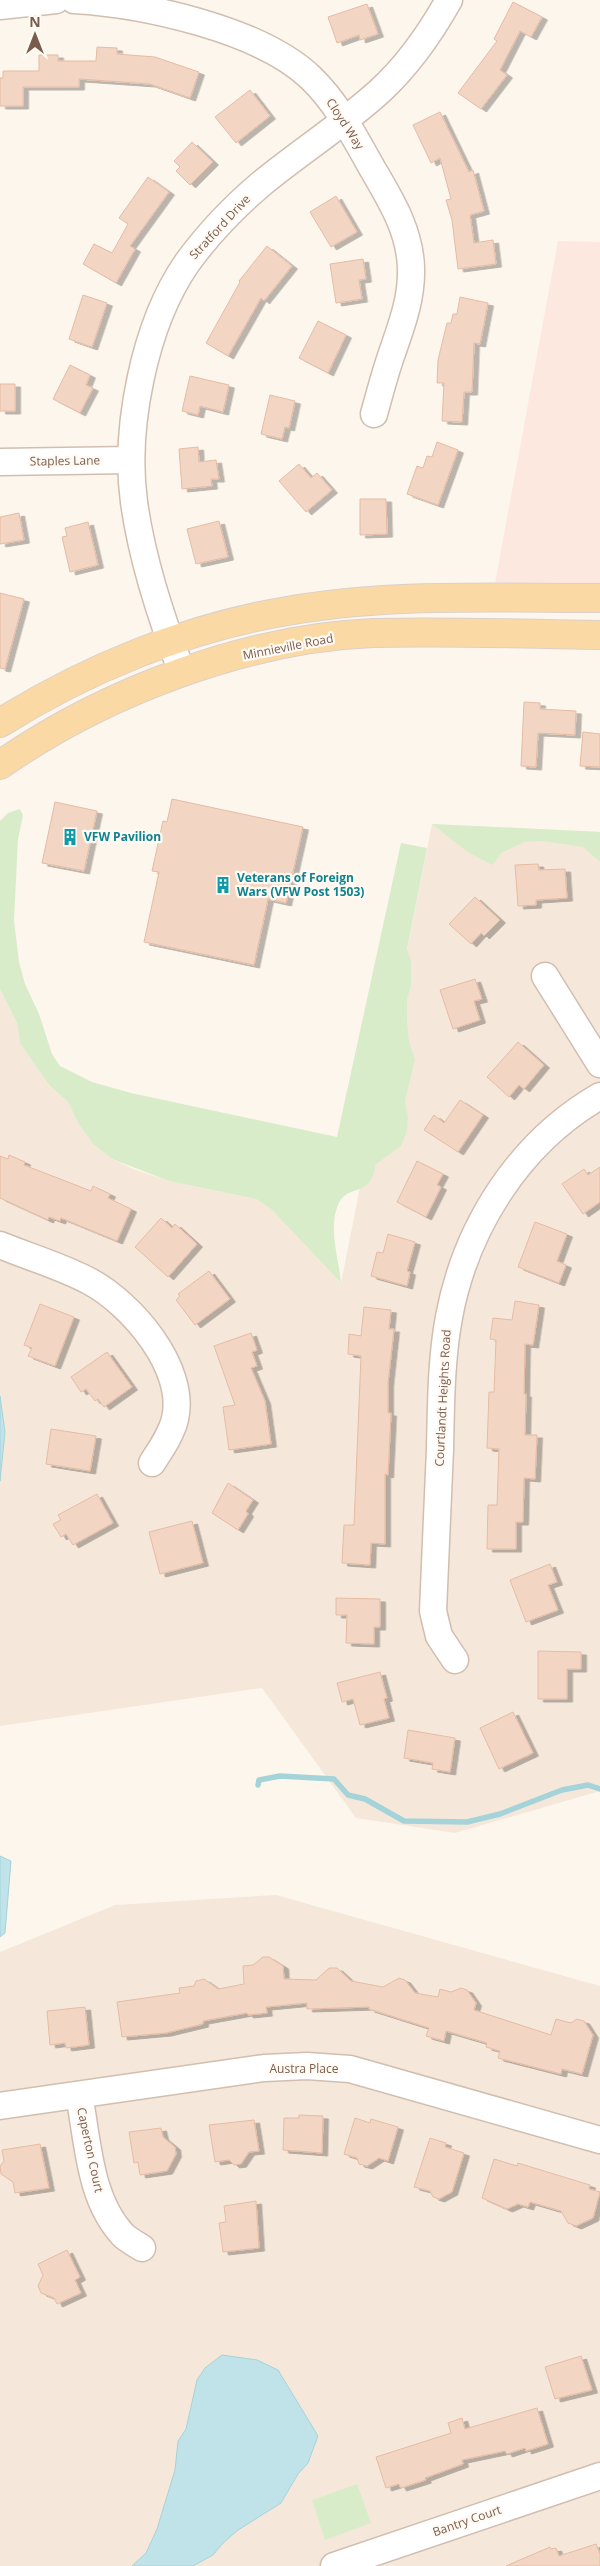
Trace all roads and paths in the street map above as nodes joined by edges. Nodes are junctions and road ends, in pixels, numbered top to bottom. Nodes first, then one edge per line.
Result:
1 (56, 0) edge
2 (74, 0) edge
3 (448, 0) edge
4 (0, 6) edge
5 (344, 119) junction
6 (374, 414) dead end
7 (131, 460) junction
8 (0, 462) edge
9 (600, 598) edge
10 (600, 635) edge
11 (170, 642) junction
12 (182, 672) junction
13 (0, 723) edge
14 (0, 765) edge
15 (545, 976) dead end
16 (600, 1064) edge
17 (600, 1096) edge
18 (0, 1245) edge
19 (152, 1463) dead end
20 (455, 1660) dead end
21 (79, 2095) junction
22 (0, 2106) edge
23 (600, 2140) edge
24 (142, 2248) dead end
25 (600, 2476) edge
26 (334, 2566) edge

1 - 4 street
2 - 5 street, Cloyd Way
3 - 5 street, Stratford Drive
5 - 6 street, Cloyd Way
5 - 7 street, Stratford Drive
7 - 8 street, Staples Lane
7 - 11 street, Stratford Drive
9 - 11 main road
10 - 12 main road, Minnieville Road
11 - 12 street, Stratford Drive
11 - 13 main road
12 - 14 main road, Minnieville Road
15 - 16 street
17 - 20 street, Courtlandt Heights Road
18 - 19 street
21 - 22 street, Austra Place
21 - 23 street, Austra Place
21 - 24 street, Caperton Court
25 - 26 street, Bantry Court

